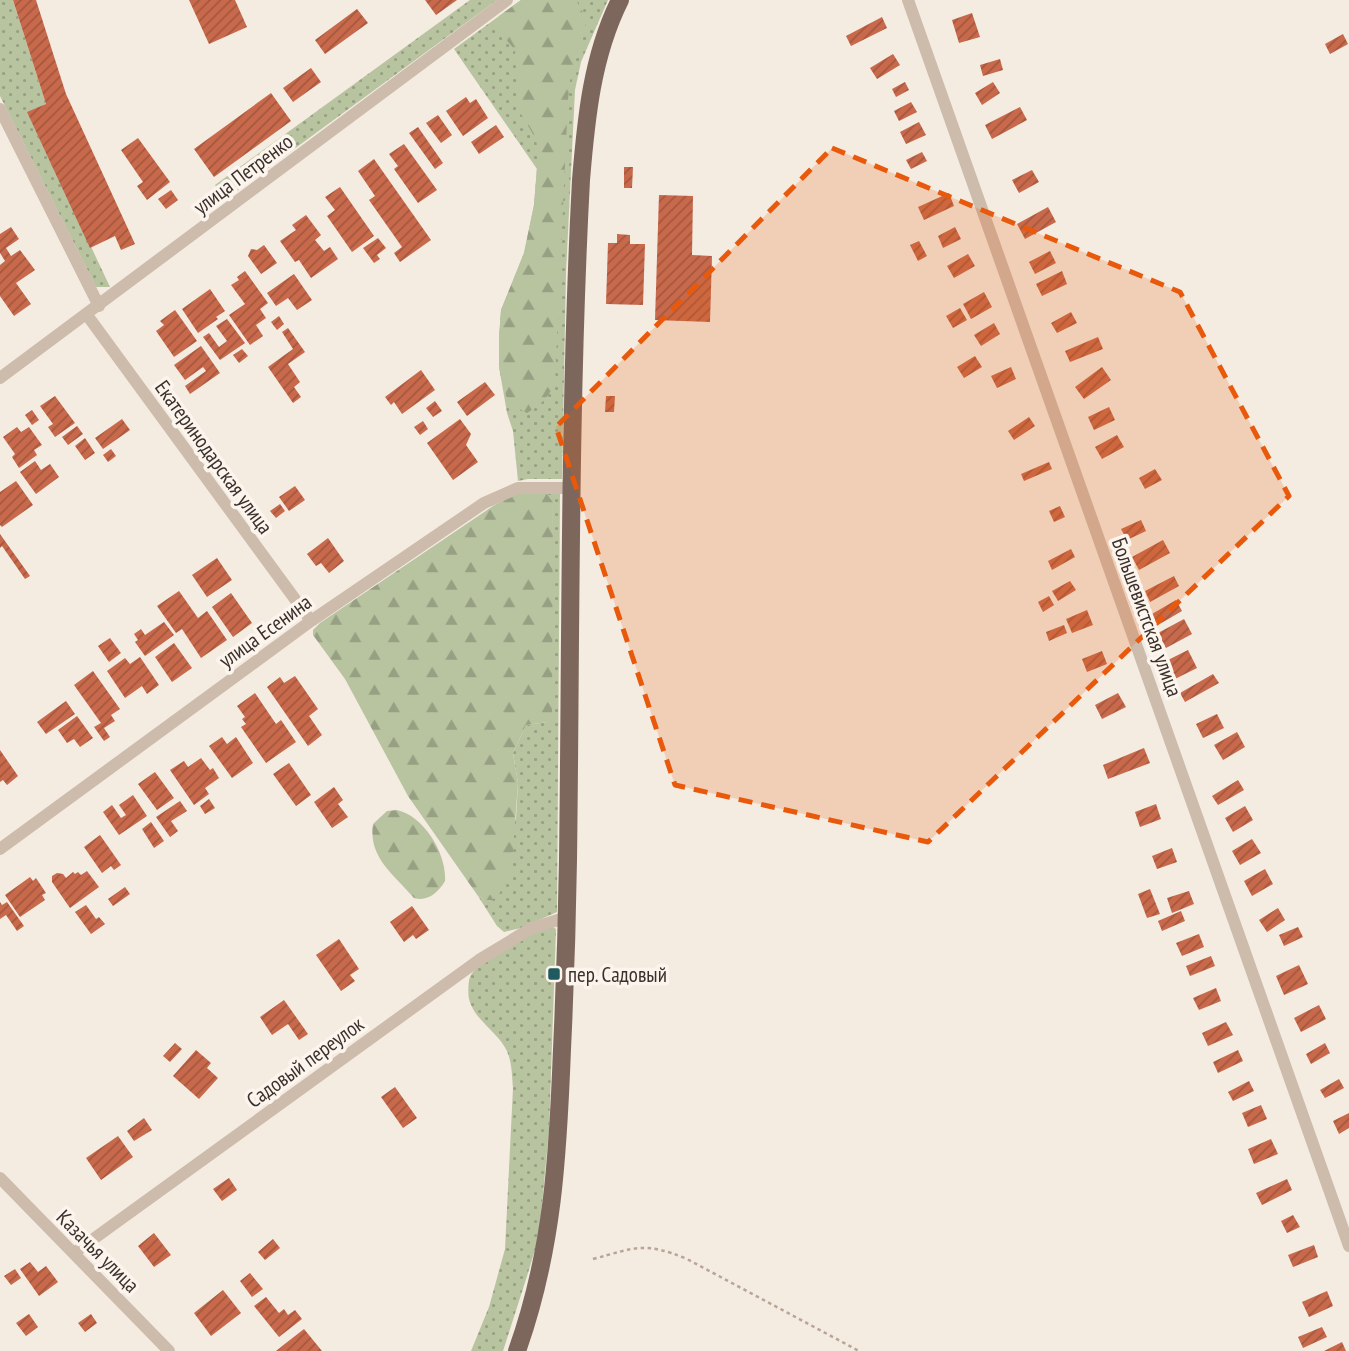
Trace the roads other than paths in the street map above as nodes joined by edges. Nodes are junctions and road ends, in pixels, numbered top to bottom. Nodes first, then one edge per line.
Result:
1 (507, 0) edge
2 (620, 0) edge
3 (908, 0) edge
4 (0, 109) edge
5 (99, 306) junction
6 (86, 315) junction
7 (0, 378) edge
8 (570, 488) junction
9 (311, 621) junction
10 (0, 849) edge
11 (567, 917) junction
12 (0, 1178) edge
13 (1349, 1246) edge
14 (74, 1253) junction
15 (169, 1351) edge
16 (517, 1351) edge

1 - 5 street, улица Петренко
2 - 8 main road
3 - 13 street, Большевистская улица
4 - 5 street
5 - 6 street, улица Петренко
6 - 7 street, улица Петренко
6 - 9 street, Екатеринодарская улица
8 - 9 street, улица Есенина
8 - 11 main road
9 - 10 street, улица Есенина
11 - 14 street, Садовый переулок
11 - 16 main road
12 - 14 street, Казачья улица
14 - 15 street, Казачья улица

